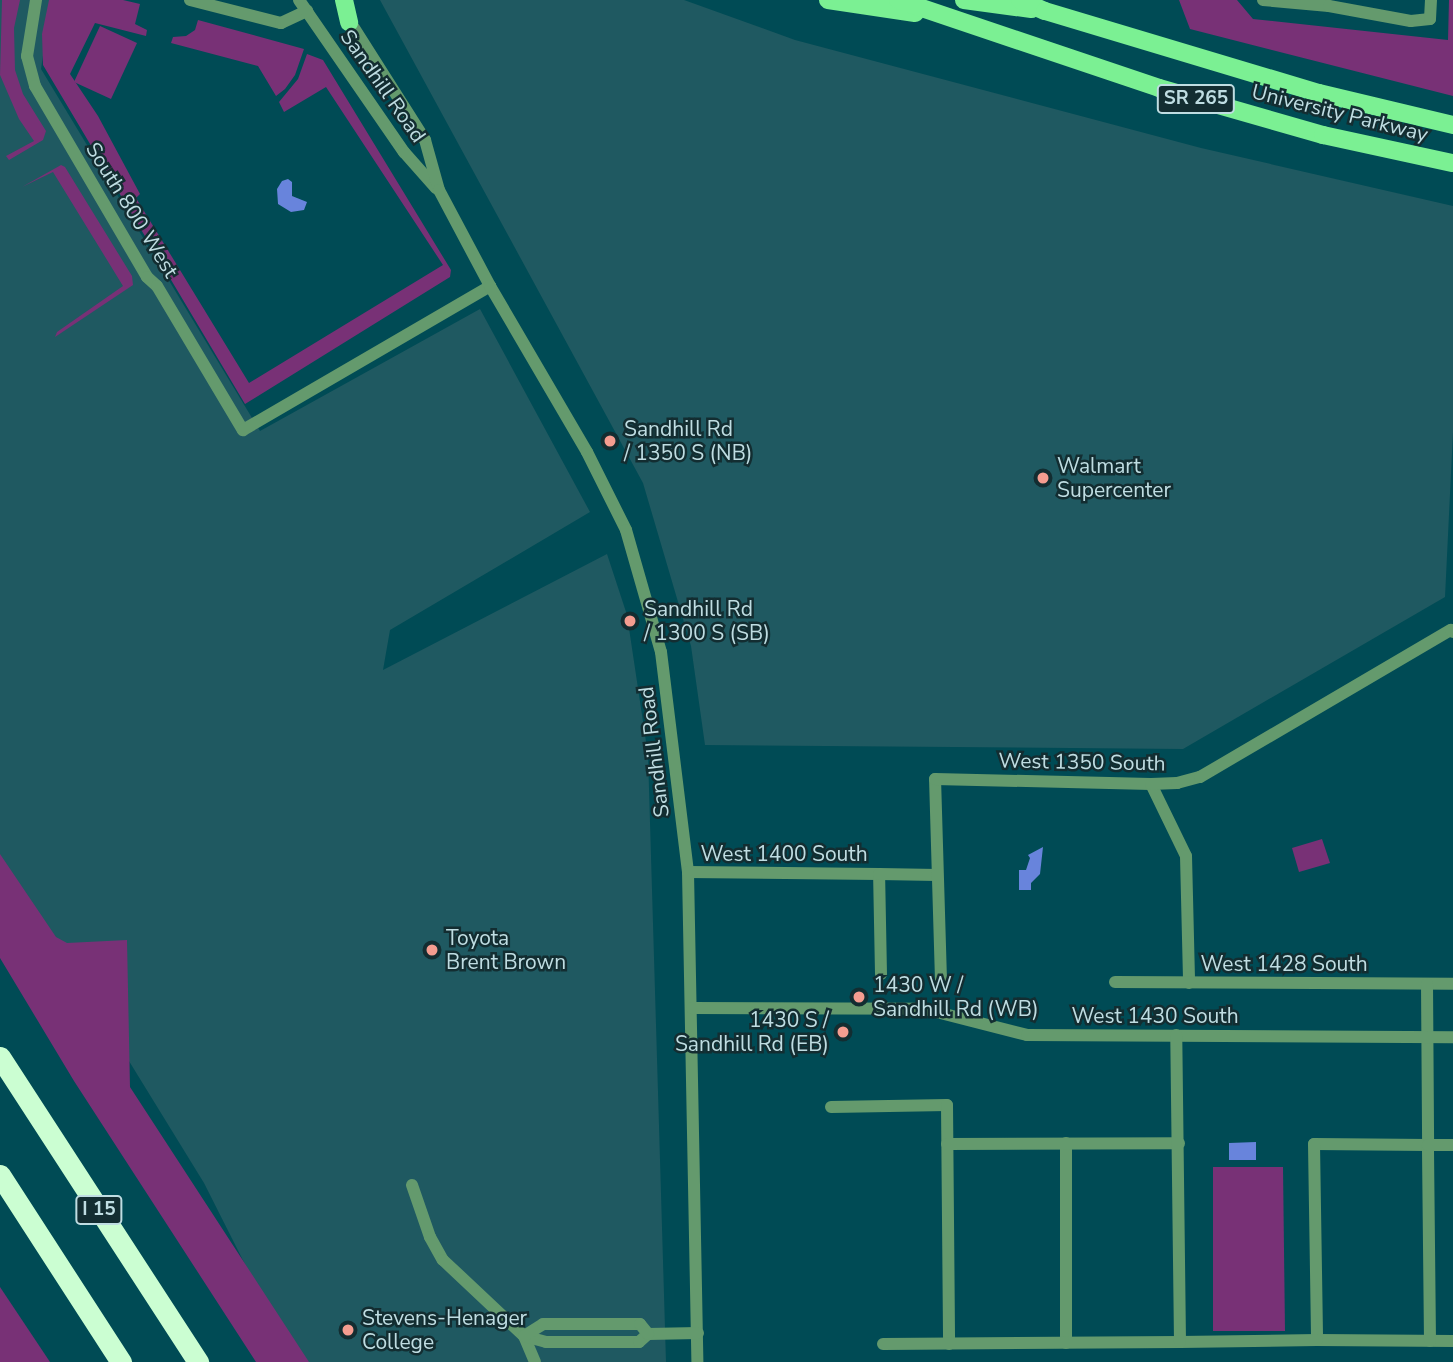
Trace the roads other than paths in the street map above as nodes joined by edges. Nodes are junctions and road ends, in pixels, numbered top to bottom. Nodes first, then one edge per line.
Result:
1 (36, 0) edge
2 (190, 0) edge
3 (299, 0) edge
4 (342, 0) edge
5 (828, 0) edge
6 (898, 0) edge
7 (964, 0) edge
8 (1020, 0) edge
9 (1263, 0) edge
10 (1431, 0) edge
11 (307, 11) junction
12 (1045, 11) junction
13 (945, 17) junction
14 (348, 22) joint
15 (1453, 125) edge
16 (1453, 163) edge
17 (439, 190) junction
18 (490, 286) junction
19 (1452, 631) edge
20 (1151, 784) junction
21 (688, 873) junction
22 (879, 874) junction
23 (937, 874) junction
24 (881, 974) dead end
25 (941, 980) dead end
26 (1115, 982) dead end
27 (1189, 983) junction
28 (1427, 984) junction
29 (1453, 984) edge
30 (692, 1008) junction
31 (1176, 1035) junction
32 (1429, 1037) junction
33 (1453, 1037) edge
34 (0, 1057) edge
35 (831, 1107) dead end
36 (1066, 1143) junction
37 (1179, 1143) junction
38 (947, 1144) junction
39 (1428, 1145) junction
40 (1453, 1145) edge
41 (0, 1175) edge
42 (412, 1185) dead end
43 (698, 1333) junction
44 (648, 1334) junction
45 (524, 1336) junction
46 (1317, 1340) junction
47 (1430, 1340) junction
48 (1453, 1341) edge
49 (1180, 1342) junction
50 (1066, 1343) junction
51 (883, 1344) dead end
52 (949, 1344) junction
53 (121, 1362) edge
54 (198, 1362) edge
55 (535, 1362) edge
56 (697, 1362) edge

1 - 18 street, South 800 West
2 - 11 street
3 - 11 street, Sandhill Road
4 - 14 main road
5 - 13 main road
6 - 13 main road, University Parkway / SR 265
7 - 12 main road
8 - 12 main road, University Parkway / SR 265
9 - 10 street
11 - 17 street, Sandhill Road
12 - 15 main road, University Parkway / SR 265
13 - 16 main road, University Parkway / SR 265
14 - 17 street, Sandhill Road
17 - 18 street, Sandhill Road
18 - 21 street, Sandhill Road
19 - 20 street, West 1350 South
20 - 23 street, West 1350 South
20 - 27 street
21 - 22 street, West 1400 South
21 - 30 street, Sandhill Road
22 - 23 street, West 1400 South
22 - 24 street
23 - 25 street
26 - 27 street, West 1428 South
27 - 28 street, West 1428 South
28 - 29 street, West 1428 South
28 - 32 street
30 - 31 street, West 1430 South
30 - 43 street, Sandhill Road
31 - 32 street, West 1430 South
31 - 37 street
32 - 33 street, West 1430 South
32 - 39 street
34 - 54 highway, I 15
35 - 38 street
36 - 37 street
36 - 38 street
36 - 50 street
37 - 49 street
38 - 52 street
39 - 40 street
39 - 46 street
39 - 47 street
41 - 53 highway
42 - 45 street
43 - 44 street
43 - 56 street, Sandhill Road
44 - 45 street
44 - 45 street
45 - 55 street
46 - 47 street
46 - 49 street
47 - 48 street
49 - 50 street
50 - 52 street
51 - 52 street

